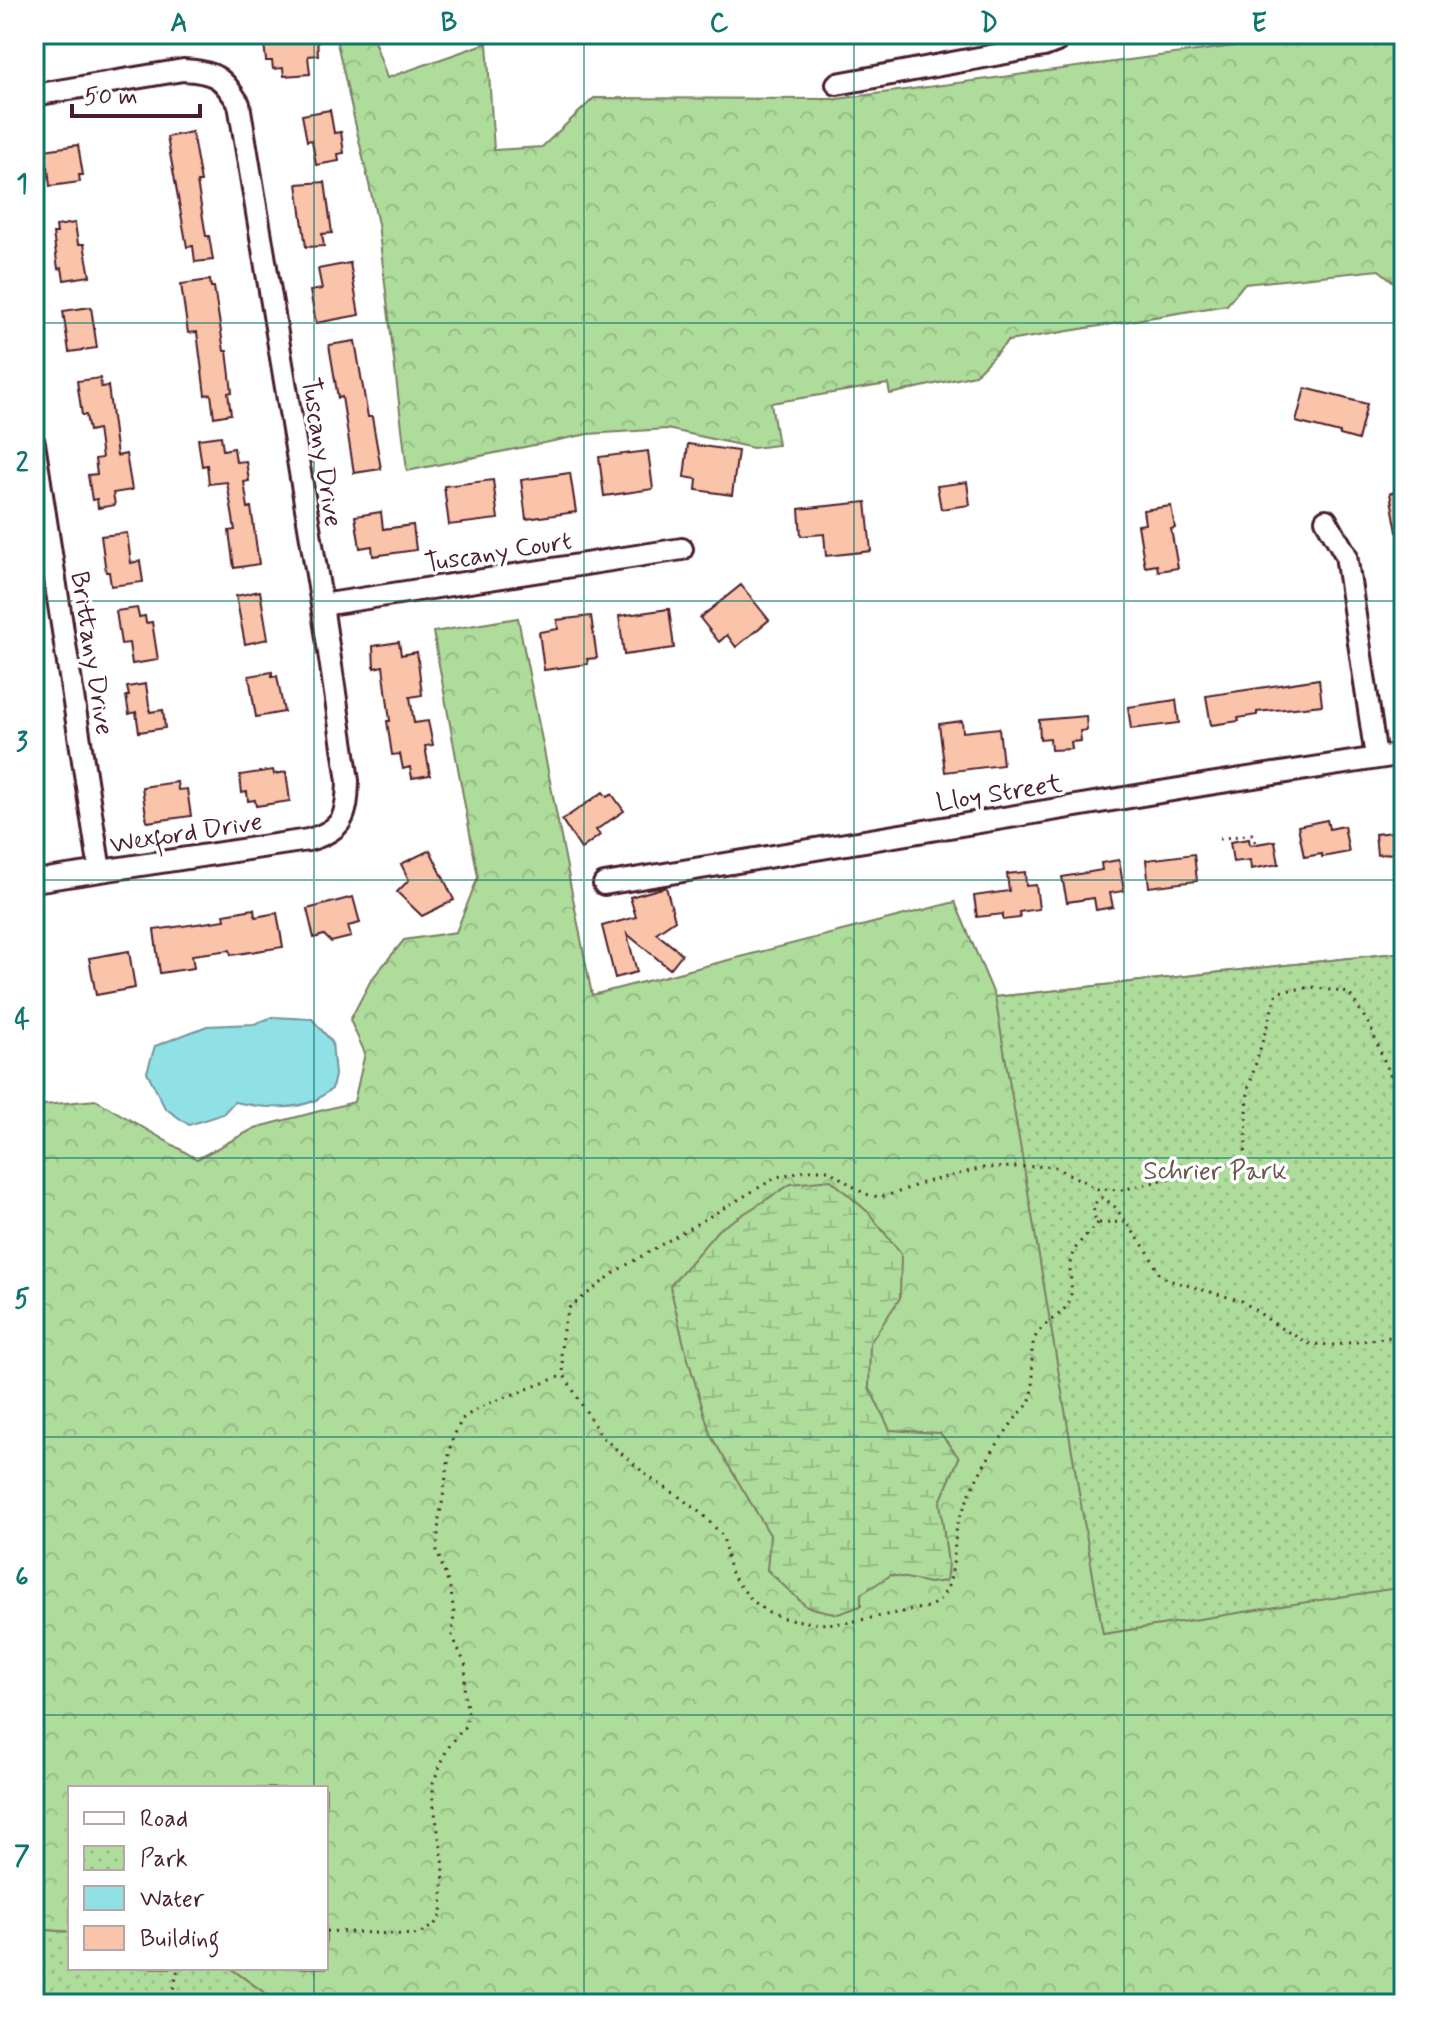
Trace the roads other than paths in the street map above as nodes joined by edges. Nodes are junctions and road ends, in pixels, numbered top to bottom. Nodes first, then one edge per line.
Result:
1 (1060, 34) edge
2 (837, 84) dead end
3 (34, 95) edge
4 (34, 443) edge
5 (1326, 520) dead end
6 (682, 549) dead end
7 (322, 605) junction
8 (1404, 754) edge
9 (1376, 757) junction
10 (340, 822) joint
11 (100, 871) junction
12 (34, 881) edge
13 (604, 884) dead end

1 - 2 street
3 - 7 street, Tuscany Drive
4 - 11 street, Brittany Drive
5 - 9 street
6 - 7 street, Tuscany Court
7 - 10 street, Tuscany Drive
8 - 9 street, Lloy Street
9 - 13 street, Lloy Street
10 - 11 street, Wexford Drive
11 - 12 street, Wexford Drive

